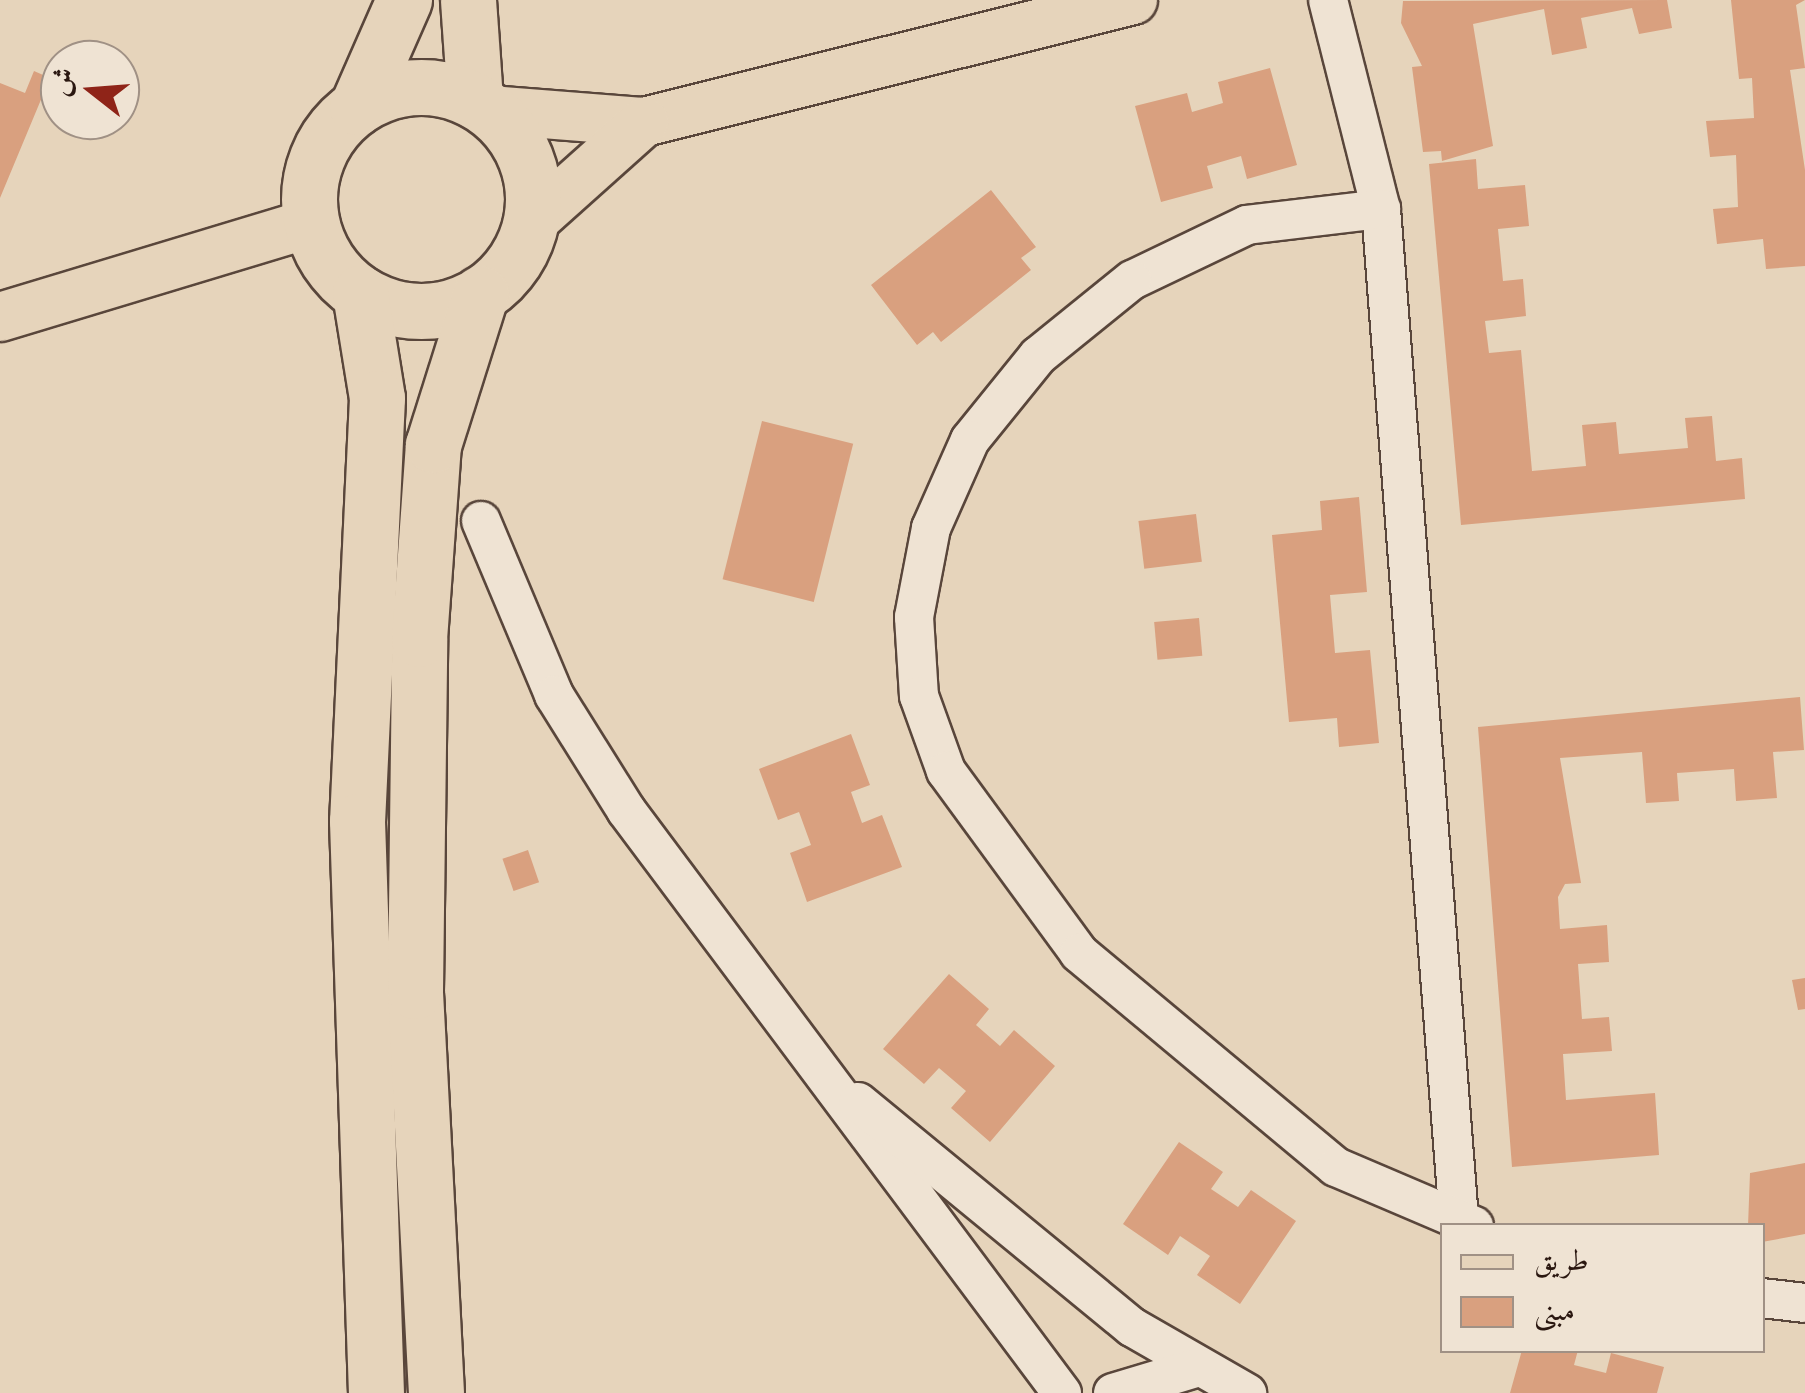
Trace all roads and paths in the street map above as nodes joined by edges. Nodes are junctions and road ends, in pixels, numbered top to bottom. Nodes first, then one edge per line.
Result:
1 (404, 0) edge
2 (468, 0) edge
3 (1133, 0) edge
4 (1328, 0) edge
5 (483, 106) junction
6 (357, 107) junction
7 (644, 122) junction
8 (1381, 209) junction
9 (312, 223) junction
10 (530, 223) junction
11 (360, 293) junction
12 (480, 294) junction
13 (0, 317) edge
14 (481, 522) dead end
15 (806, 1059) junction
16 (1467, 1223) edge
17 (1765, 1298) edge
18 (1805, 1303) edge
19 (1219, 1384) edge
20 (376, 1393) edge
21 (436, 1393) edge
22 (1062, 1393) edge
23 (1113, 1393) edge

1 - 6 highway
2 - 5 highway
3 - 7 main road
4 - 8 street
5 - 6 highway
5 - 7 main road
5 - 10 highway
6 - 9 highway
7 - 10 main road
8 - 16 street
8 - 16 street
9 - 11 highway
9 - 13 main road
10 - 12 highway
11 - 12 highway
11 - 20 highway
12 - 21 highway
14 - 15 street
15 - 19 street
15 - 22 street
17 - 18 street
19 - 23 street

